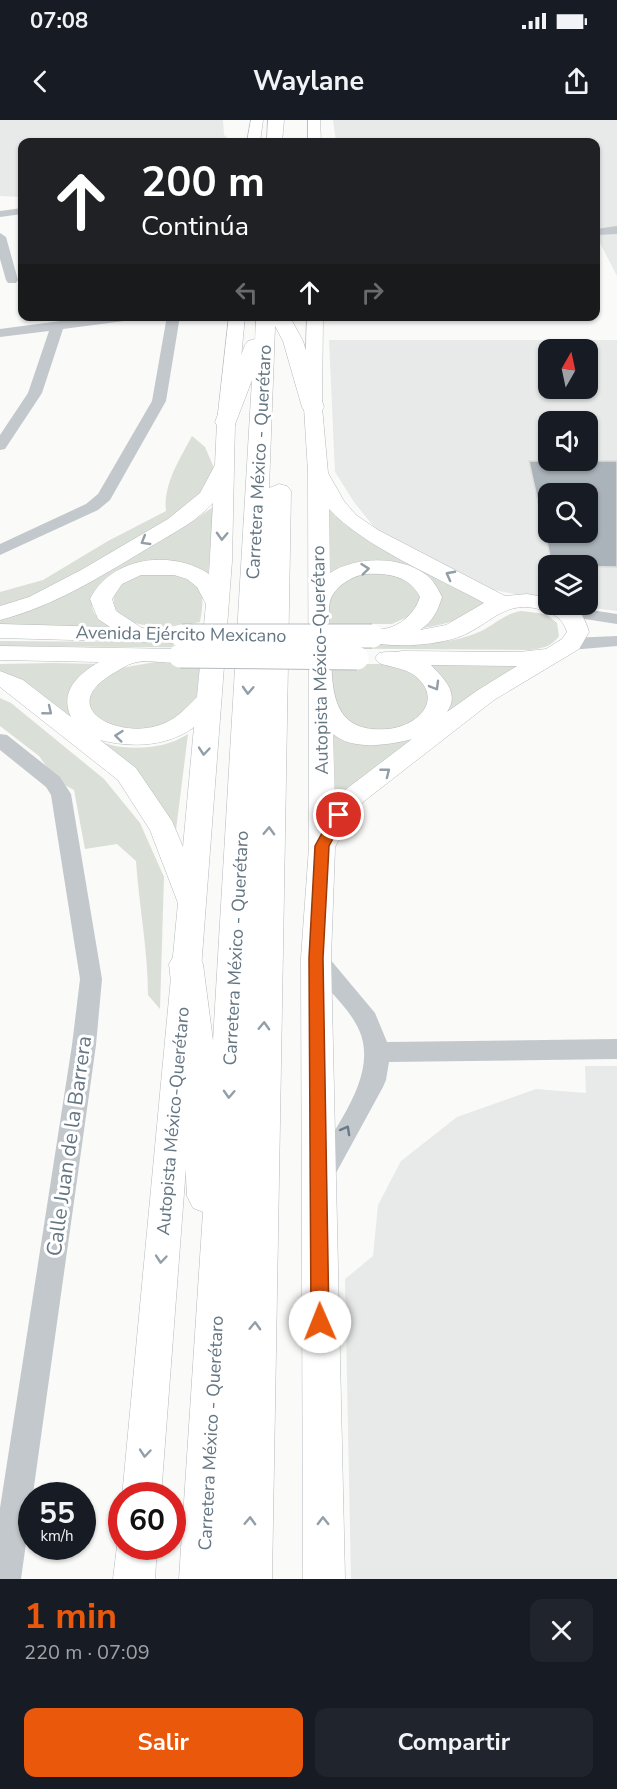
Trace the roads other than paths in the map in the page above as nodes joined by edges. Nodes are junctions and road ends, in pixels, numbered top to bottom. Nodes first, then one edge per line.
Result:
1 (257, 120) edge
2 (276, 120) edge
3 (289, 120) edge
4 (314, 120) edge
5 (255, 138) edge
6 (275, 138) edge
7 (288, 138) edge
8 (315, 138) edge
9 (18, 211) edge
10 (0, 213) edge
11 (617, 230) edge
12 (600, 232) edge
13 (0, 237) edge
14 (12, 280) edge
15 (94, 321) edge
16 (173, 321) edge
17 (273, 321) edge
18 (274, 321) edge
19 (275, 321) edge
20 (275, 321) edge
21 (276, 321) edge
22 (277, 321) edge
23 (57, 326) junction
24 (0, 333) edge
25 (313, 407) junction
26 (226, 422) junction
27 (0, 446) edge
28 (225, 456) junction
29 (318, 472) junction
30 (0, 550) edge
31 (320, 600) junction
32 (538, 602) edge
33 (502, 603) junction
34 (217, 604) junction
35 (0, 612) edge
36 (570, 615) edge
37 (591, 615) edge
38 (617, 619) edge
39 (0, 631) edge
40 (617, 641) edge
41 (383, 644) junction
42 (133, 645) junction
43 (181, 646) junction
44 (562, 650) junction
45 (0, 653) edge
46 (0, 678) edge
47 (320, 683) junction
48 (208, 701) junction
49 (0, 740) edge
50 (322, 846) junction
51 (190, 904) junction
52 (316, 958) junction
53 (186, 964) junction
54 (617, 1049) edge
55 (378, 1052) junction
56 (318, 1182) junction
57 (216, 1352) junction
58 (142, 1482) edge
59 (136, 1560) edge
60 (5, 1579) edge
61 (134, 1579) edge
62 (203, 1579) edge
63 (248, 1579) edge
64 (324, 1579) edge

1 - 5 main road
2 - 6 highway
3 - 7 highway
4 - 8 main road
9 - 10 street
11 - 12 street
13 - 14 street
15 - 23 street
16 - 30 street
17 - 26 highway
18 - 26 main road, Autopista México-Querétaro
19 -> 57 highway, Carretera México - Querétaro
63 -> 20 highway, Carretera México - Querétaro
21 - 25 main road, Autopista México-Querétaro
22 - 25 highway
23 - 24 street
23 - 27 street
25 - 29 main road, Autopista México-Querétaro
26 - 28 main road, Autopista México-Querétaro
28 -> 34 main road, Autopista México-Querétaro
28 -> 35 main road
29 - 31 main road, Autopista México-Querétaro
33 -> 29 main road
31 -> 41 main road
31 - 47 main road, Autopista México-Querétaro
32 - 33 main road, Avenida Ejército Mexicano
33 - 41 main road, Avenida Ejército Mexicano
34 - 42 main road
34 - 48 main road, Autopista México-Querétaro
36 - 44 main road
37 - 38 street
39 - 42 main road, Avenida Ejército Mexicano
40 - 44 street
41 - 43 main road, Avenida Ejército Mexicano, bridge
41 - 43 main road, Avenida Ejército Mexicano, bridge
41 - 44 main road, Avenida Ejército Mexicano
41 -> 47 main road
42 - 43 main road, Avenida Ejército Mexicano
42 - 45 main road, Avenida Ejército Mexicano
48 -> 42 main road
50 -> 44 main road
46 -> 51 main road
47 - 50 main road, Autopista México-Querétaro
48 -> 51 main road, Autopista México-Querétaro
49 - 60 street, Calle Juan de la Barrera
50 - 52 main road, Autopista México-Querétaro
51 - 53 main road, Autopista México-Querétaro
52 - 55 street
52 - 56 main road, Autopista México-Querétaro
53 - 57 highway
53 -> 58 main road, Autopista México-Querétaro
54 - 55 street
56 -> 55 street
64 -> 56 main road, Autopista México-Querétaro
57 - 62 highway, Carretera México - Querétaro
59 - 61 main road

